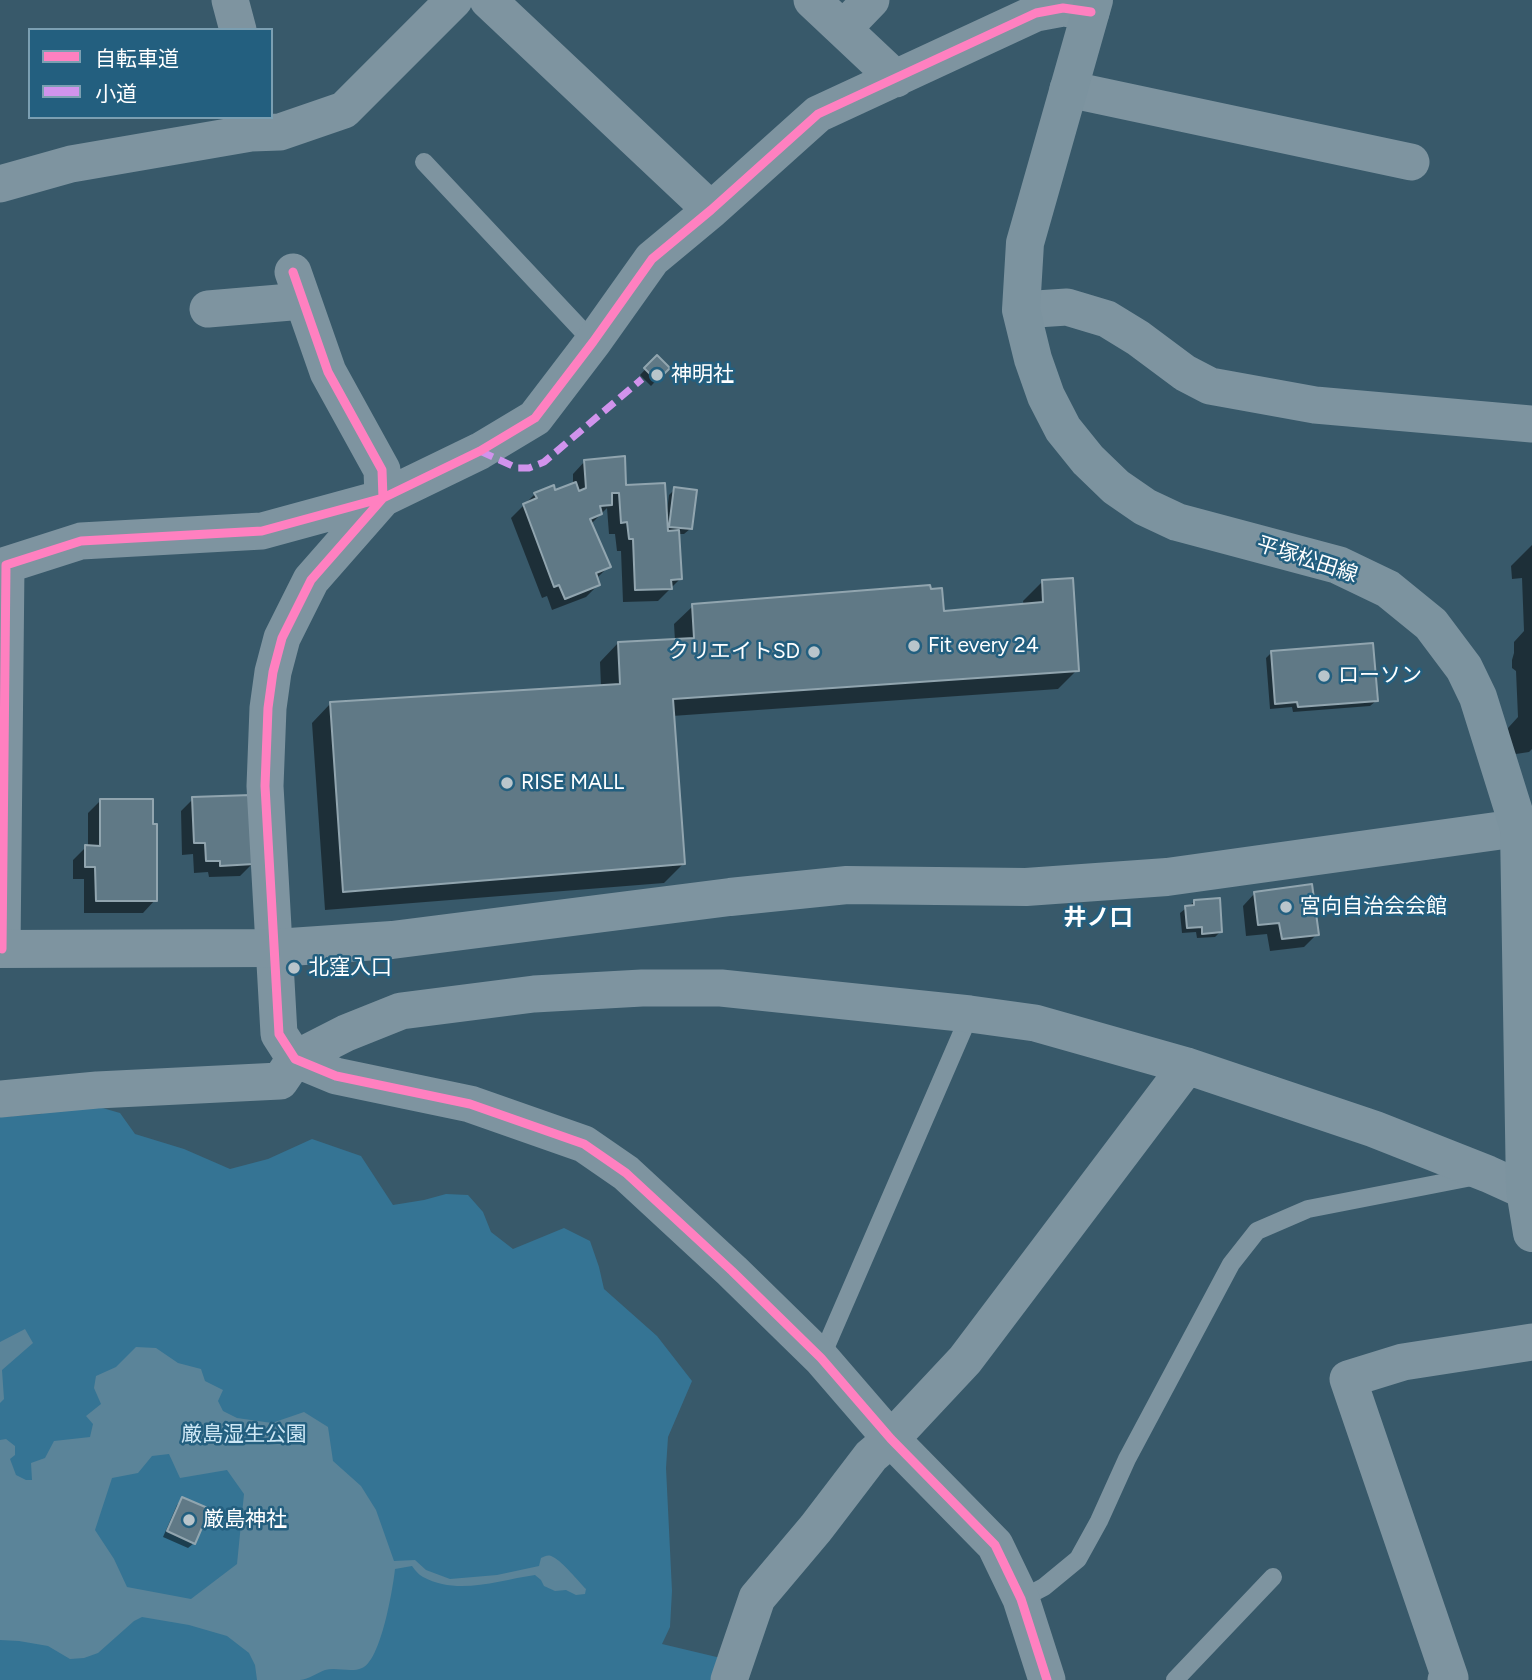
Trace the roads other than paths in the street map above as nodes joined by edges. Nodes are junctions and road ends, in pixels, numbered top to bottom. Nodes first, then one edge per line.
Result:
1 (230, 0) edge
2 (454, 0) edge
3 (488, 0) edge
4 (812, 0) edge
5 (871, 0) edge
6 (1092, 6) edge
7 (237, 28) edge
8 (843, 29) junction
9 (895, 79) junction
10 (1068, 89) junction
11 (250, 125) edge
12 (424, 162) dead end
13 (1411, 162) dead end
14 (0, 184) edge
15 (711, 210) junction
16 (208, 309) dead end
17 (1021, 310) junction
18 (593, 342) junction
19 (1532, 424) edge
20 (383, 498) junction
21 (1526, 827) edge
22 (1, 948) edge
23 (275, 948) junction
24 (970, 1014) junction
25 (295, 1059) junction
26 (1188, 1066) junction
27 (0, 1099) edge
28 (1488, 1174) junction
29 (1529, 1192) edge
30 (1532, 1233) edge
31 (1532, 1342) edge
32 (821, 1358) junction
33 (891, 1439) junction
34 (1273, 1577) dead end
35 (1021, 1598) junction
36 (729, 1680) edge
37 (1047, 1680) edge
38 (1175, 1680) edge
39 (1446, 1680) edge

1 - 7 street
2 - 11 street
3 - 15 street
4 - 8 street
5 - 8 street
6 - 9 street
6 - 10 main road, 平塚松田線
8 - 9 street
9 - 15 street
10 - 13 street
10 - 17 main road, 平塚松田線
11 - 14 street
12 - 18 lane
15 - 18 street
16 - 20 street
17 - 19 street
17 - 21 main road, 平塚松田線
18 - 20 street
20 - 22 street
20 - 23 street
21 - 23 street
21 - 29 main road, 平塚松田線
22 - 23 street
23 - 25 street
24 - 25 street
24 - 26 street
24 - 32 lane
25 - 27 street
25 - 32 street
26 - 28 street
26 - 33 street
28 - 29 street
28 - 35 lane
29 - 30 main road, 平塚松田線
31 - 39 street
32 - 33 street
33 - 35 street
33 - 36 street
34 - 38 lane
35 - 37 street

